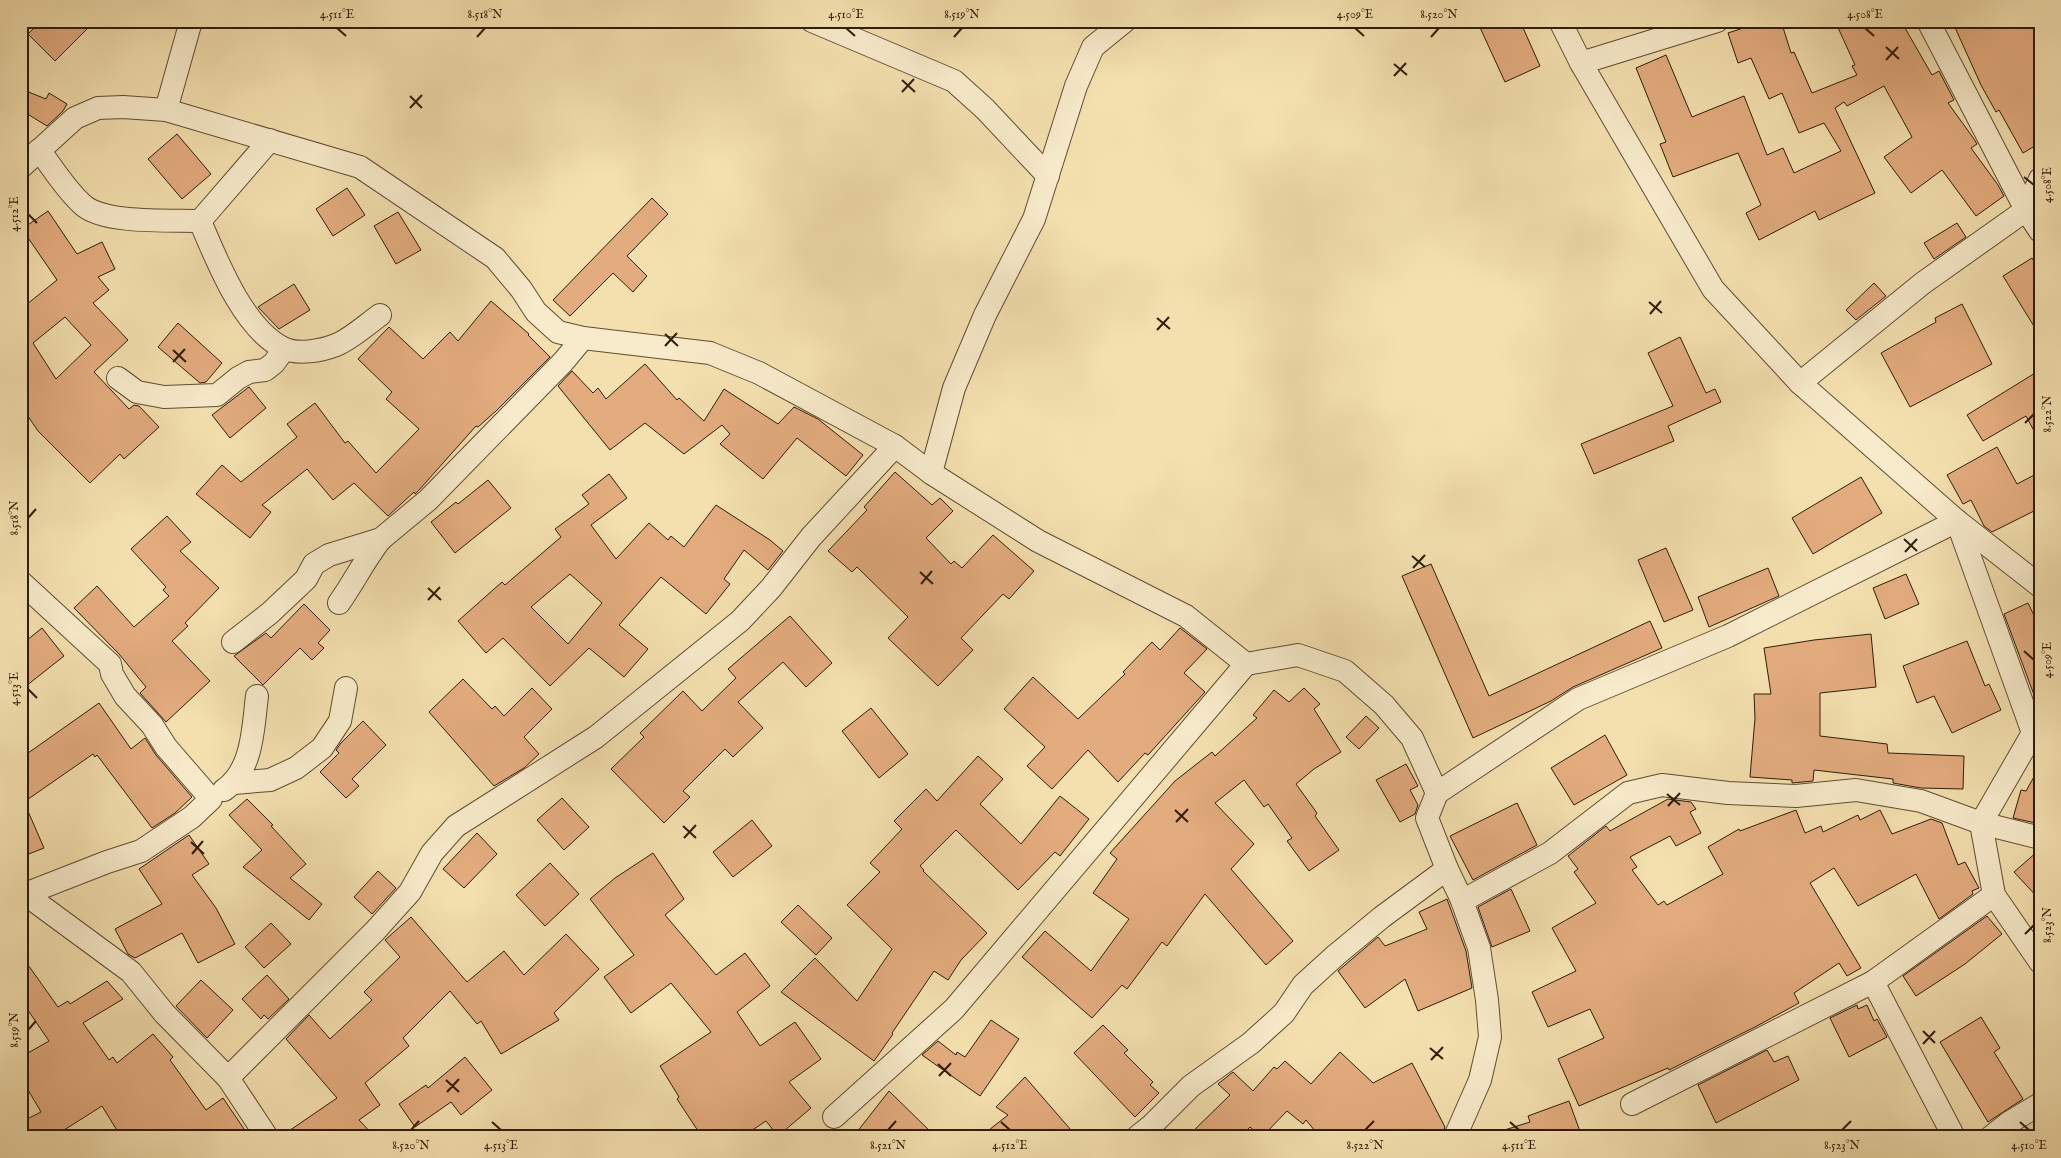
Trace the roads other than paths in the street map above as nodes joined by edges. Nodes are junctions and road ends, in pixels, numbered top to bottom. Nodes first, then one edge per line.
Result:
1 (191, 21) edge
2 (812, 21) edge
3 (1125, 21) edge
4 (1560, 21) edge
5 (1717, 21) edge
6 (1928, 21) edge
7 (1581, 63) junction
8 (166, 110) junction
9 (270, 140) junction
10 (38, 150) junction
11 (21, 167) edge
12 (1048, 176) junction
13 (2040, 179) edge
14 (2026, 210) junction
15 (200, 222) junction
16 (2040, 231) edge
17 (380, 315) dead end
18 (582, 338) junction
19 (284, 348) junction
20 (118, 378) dead end
21 (1800, 383) junction
22 (895, 446) junction
23 (931, 473) junction
24 (1956, 521) junction
25 (381, 539) junction
26 (21, 582) edge
27 (2040, 586) edge
28 (339, 603) dead end
29 (233, 642) dead end
30 (1246, 664) junction
31 (346, 688) dead end
32 (257, 696) dead end
33 (234, 784) junction
34 (1437, 793) junction
35 (211, 799) junction
36 (1981, 824) junction
37 (2040, 838) edge
38 (1447, 869) junction
39 (23, 891) edge
40 (1994, 895) junction
41 (1461, 898) junction
42 (2040, 962) edge
43 (1873, 982) junction
44 (228, 1078) junction
45 (1632, 1104) dead end
46 (2040, 1104) edge
47 (834, 1116) dead end
48 (267, 1137) edge
49 (1137, 1137) edge
50 (1455, 1137) edge
51 (1954, 1137) edge
52 (1991, 1137) edge

1 - 8 street
2 - 12 street
3 - 12 street
4 - 7 street
5 - 7 street
6 - 14 street
7 - 21 street
8 - 9 street
8 - 10 street
9 - 15 street
9 - 18 street
10 - 11 street
10 - 15 street
12 - 23 street
13 - 14 street
14 - 16 street
14 - 21 street
15 - 19 street
17 - 19 street
18 - 22 street
18 - 25 street
19 - 20 street
21 - 24 street
22 - 23 street
22 - 44 street
23 - 30 street
24 - 27 street
24 - 34 street
24 - 36 street
25 - 28 street
25 - 29 street
26 - 35 street
30 - 34 street
30 - 47 street
31 - 33 street
32 - 33 street
33 - 35 street
34 - 38 street
35 - 39 street
36 - 37 street
36 - 40 street
36 - 41 street
38 - 41 street
38 - 49 street
39 - 44 street
40 - 42 street
40 - 43 street
41 - 50 street
43 - 45 street
43 - 51 street
44 - 48 street
46 - 52 street

